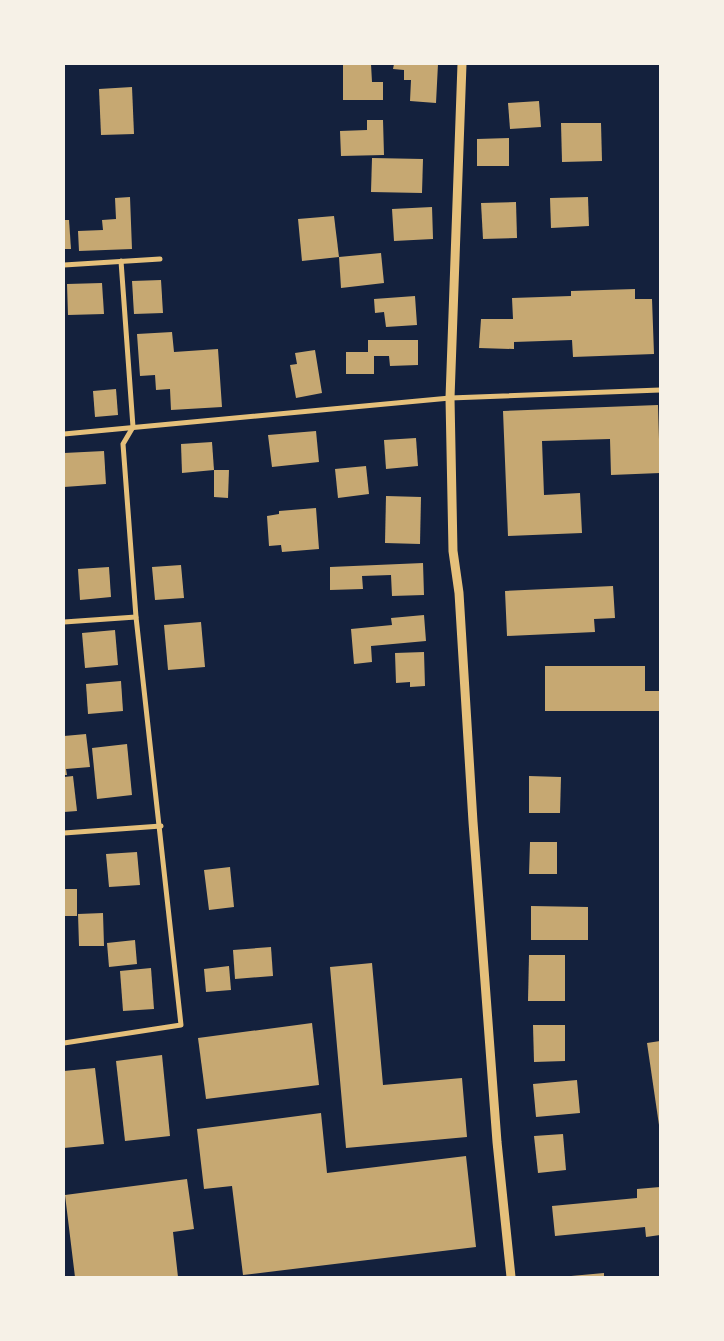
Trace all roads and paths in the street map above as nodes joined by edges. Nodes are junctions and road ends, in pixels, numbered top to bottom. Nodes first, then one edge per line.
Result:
1 (462, 64) edge
2 (160, 259) dead end
3 (120, 261) junction
4 (64, 264) edge
5 (660, 390) edge
6 (450, 398) junction
7 (133, 427) junction
8 (64, 434) edge
9 (136, 617) junction
10 (64, 622) edge
11 (160, 826) junction
12 (64, 833) edge
13 (64, 1043) edge
14 (511, 1277) edge

1 - 6 street
2 - 3 street
3 - 4 street
3 - 7 street
5 - 6 street
6 - 7 street
6 - 14 street
7 - 8 street
7 - 9 street
9 - 10 street
9 - 11 street
11 - 12 street
11 - 13 street

